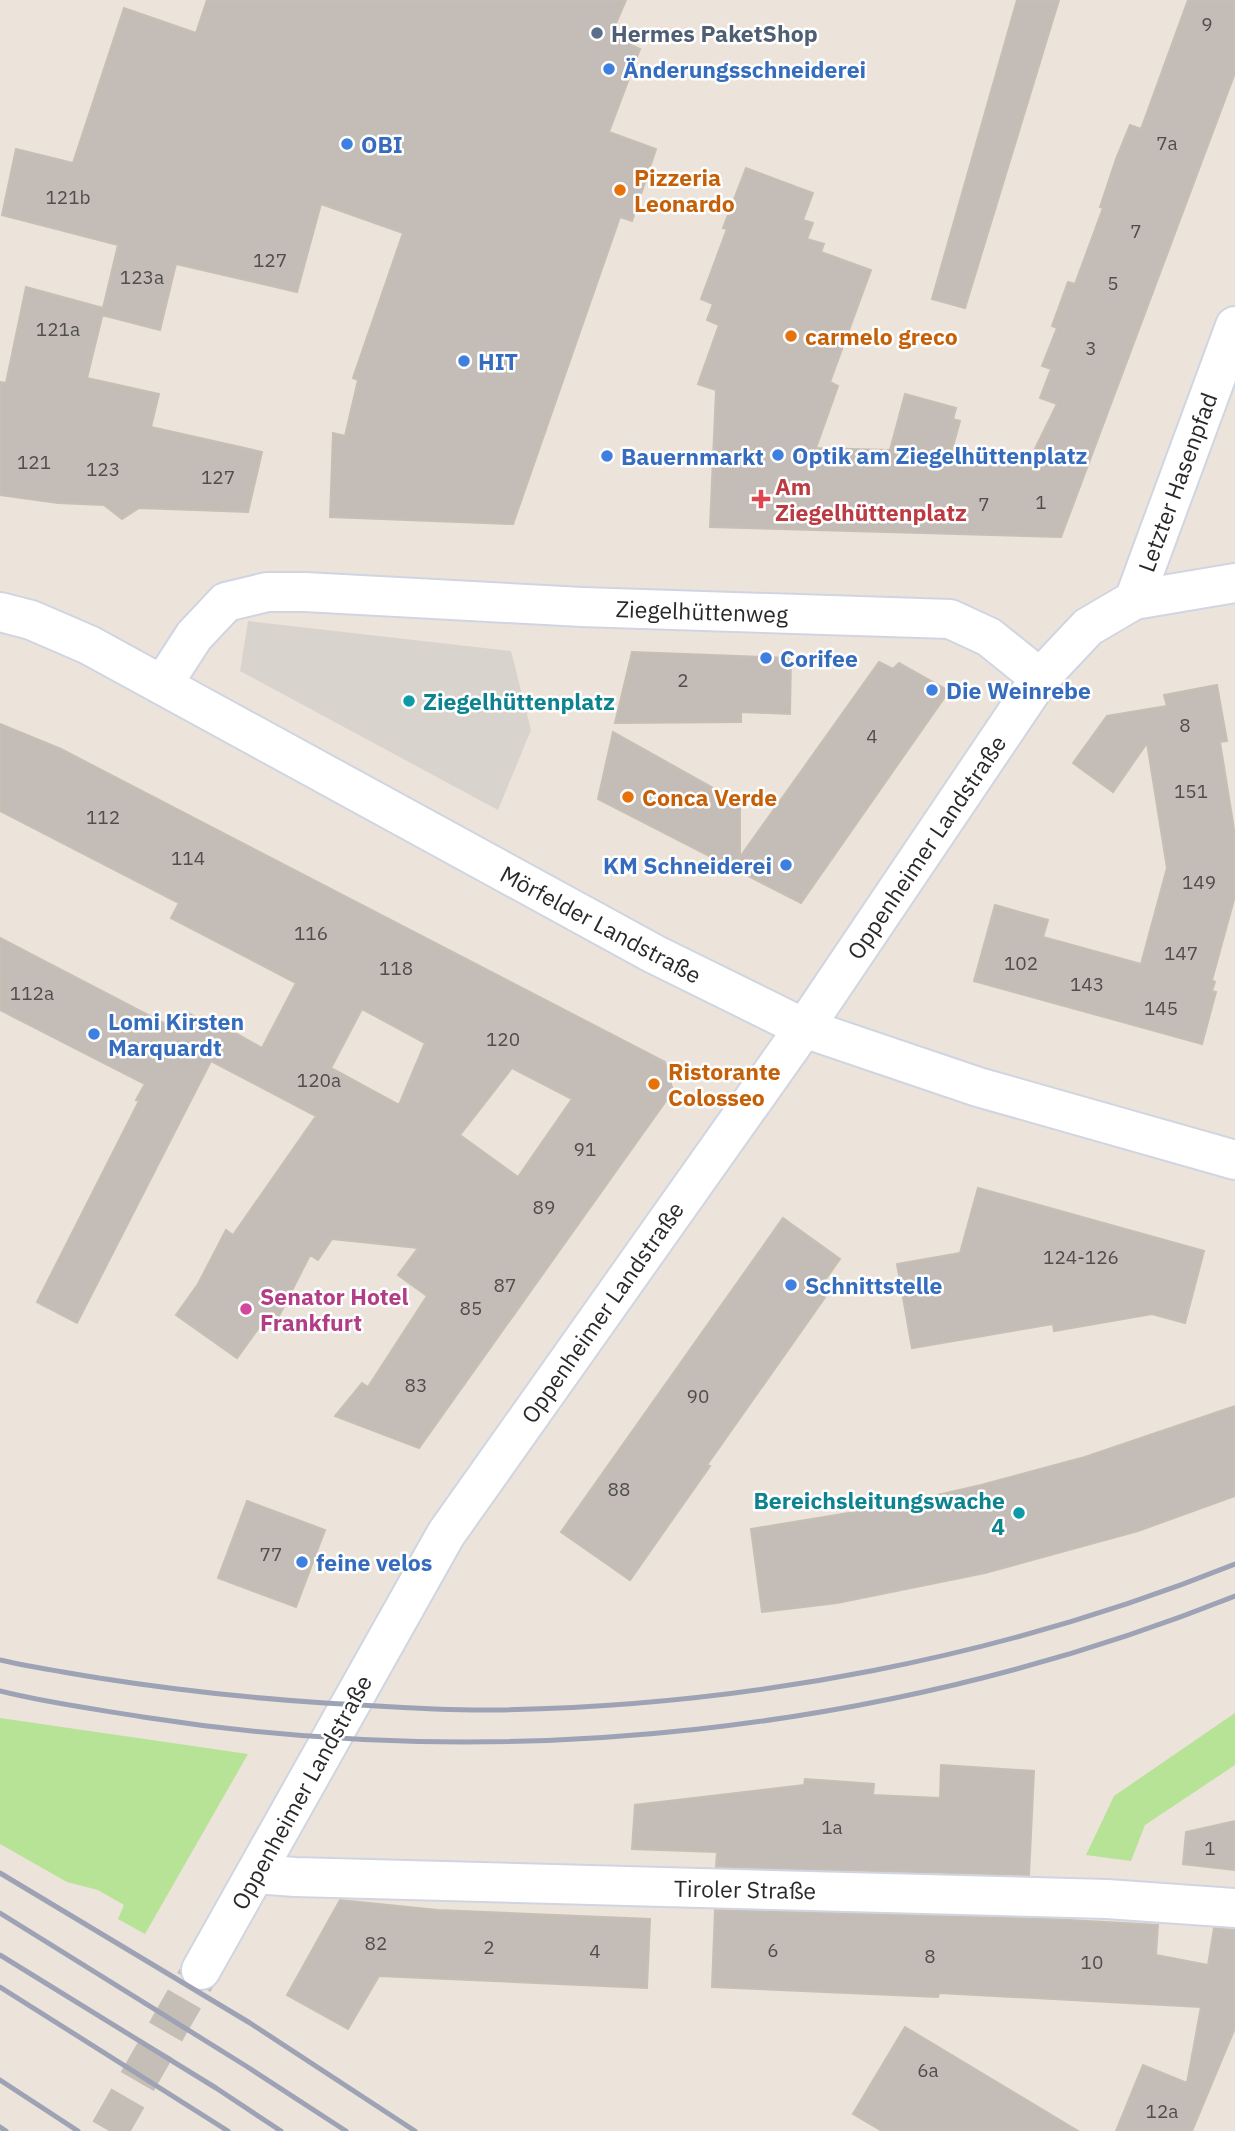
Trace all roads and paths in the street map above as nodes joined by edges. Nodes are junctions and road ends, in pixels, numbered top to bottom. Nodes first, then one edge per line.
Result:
1 (1235, 326) edge
2 (1235, 583) edge
3 (1134, 600) junction
4 (0, 612) edge
5 (1040, 678) junction
6 (163, 684) junction
7 (804, 1027) junction
8 (1235, 1160) edge
9 (255, 1874) junction
10 (1235, 1908) edge
11 (201, 1970) tunnel mouth

1 - 3 street, Letzter Hasenpfad
2 - 3 street
3 - 5 street
4 - 6 street, Mörfelder Landstraße
5 - 6 street, Ziegelhüttenweg
5 - 7 street, Oppenheimer Landstraße
6 - 7 street, Mörfelder Landstraße
7 - 8 street, Mörfelder Landstraße
7 - 9 street, Oppenheimer Landstraße
9 - 10 street, Tiroler Straße
9 - 11 street, Oppenheimer Landstraße

